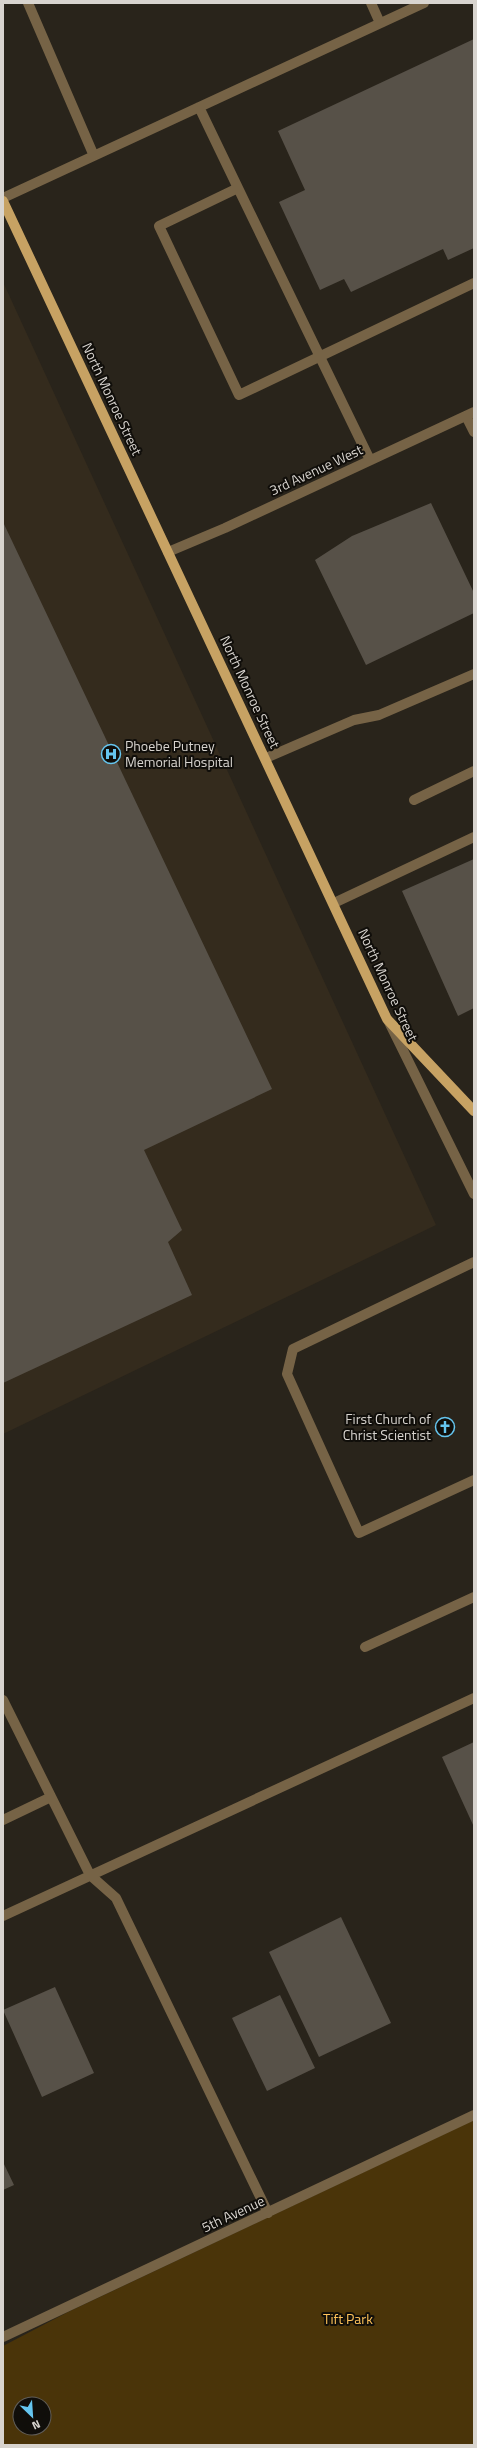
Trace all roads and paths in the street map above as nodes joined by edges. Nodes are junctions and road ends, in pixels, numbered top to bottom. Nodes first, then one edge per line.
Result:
1 (28, 3) edge
2 (371, 3) edge
3 (424, 3) edge
4 (380, 23) junction
5 (199, 107) junction
6 (94, 156) junction
7 (238, 188) junction
8 (3, 200) edge
9 (474, 283) edge
10 (320, 356) junction
11 (470, 414) edge
12 (474, 432) edge
13 (370, 460) junction
14 (168, 552) junction
15 (474, 674) edge
16 (266, 758) junction
17 (474, 771) edge
18 (414, 800) dead end
19 (474, 837) edge
20 (334, 903) junction
21 (387, 1019) junction
22 (474, 1111) edge
23 (474, 1194) edge
24 (474, 1262) edge
25 (474, 1480) edge
26 (474, 1597) edge
27 (365, 1647) dead end
28 (474, 1698) edge
29 (3, 1700) edge
30 (6, 1713) edge
31 (51, 1797) junction
32 (3, 1820) edge
33 (90, 1875) junction
34 (3, 1916) edge
35 (474, 2116) edge
36 (268, 2213) junction
37 (3, 2337) edge

1 - 6 street
2 - 4 street
3 - 4 street
4 - 5 street
5 - 6 street
5 - 7 street
6 - 8 street
7 - 10 street
7 - 10 street
8 - 14 main road, North Monroe Street
9 - 10 street
10 - 13 street
11 - 12 street
11 - 13 street, 3rd Avenue West
13 - 14 street, 3rd Avenue West
14 - 16 main road, North Monroe Street
15 - 16 street
16 - 20 main road, North Monroe Street
17 - 18 street
19 - 20 street
20 - 21 main road, North Monroe Street
21 - 22 main road
21 - 23 street, North Monroe Street
24 - 25 street
26 - 27 street
28 - 33 street
29 - 30 street
30 - 31 street
31 - 32 street
31 - 33 street
33 - 34 street
33 - 36 street
35 - 36 street, 5th Avenue
36 - 37 street, 5th Avenue

